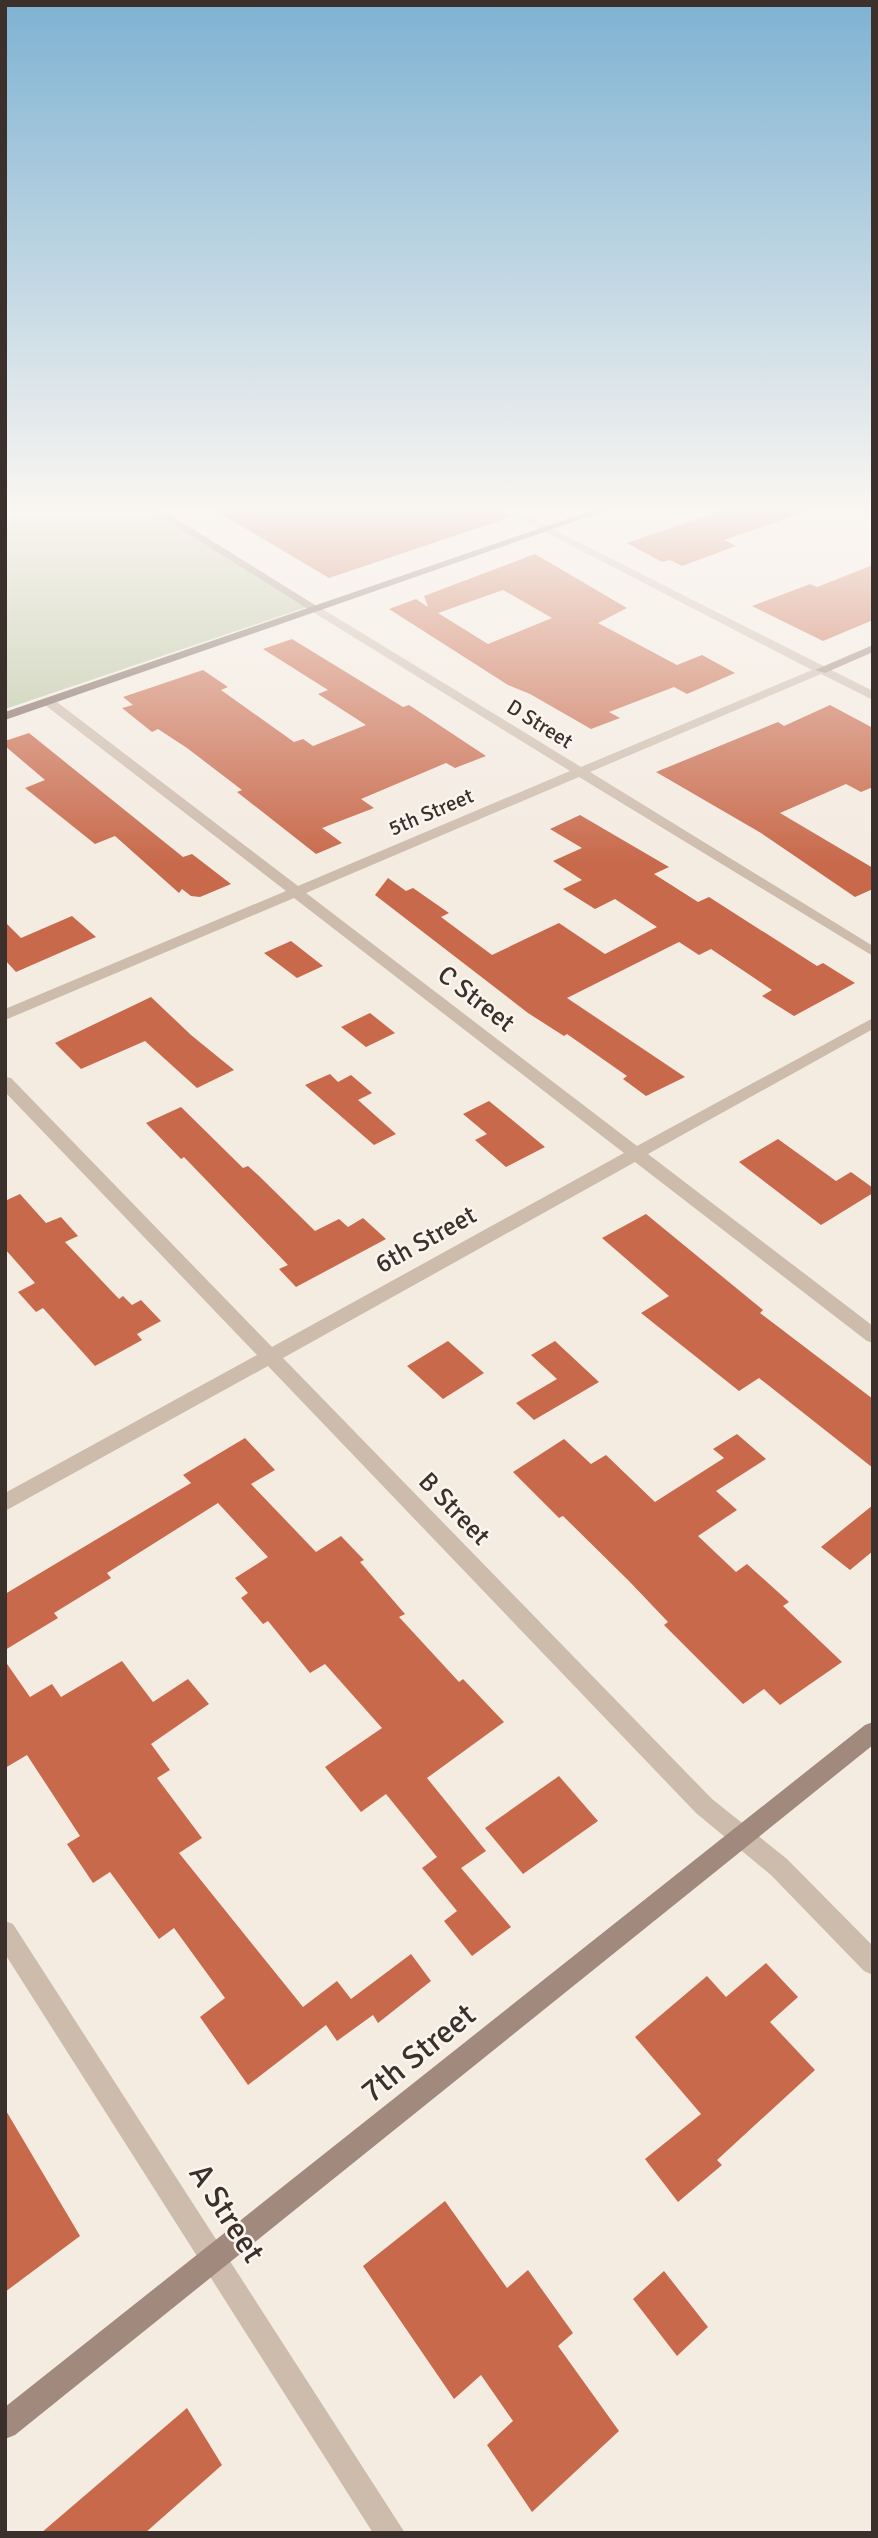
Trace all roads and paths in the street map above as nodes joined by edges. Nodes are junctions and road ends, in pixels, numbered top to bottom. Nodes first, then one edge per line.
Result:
1 (269, 626) edge
2 (344, 626) edge
3 (736, 626) edge
4 (873, 648) edge
5 (821, 670) junction
6 (873, 696) edge
7 (49, 702) junction
8 (5, 716) edge
9 (581, 772) junction
10 (296, 892) junction
11 (873, 951) edge
12 (5, 1015) edge
13 (873, 1023) edge
14 (5, 1082) edge
15 (637, 1154) junction
16 (873, 1336) edge
17 (270, 1357) junction
18 (5, 1503) edge
19 (873, 1732) edge
20 (742, 1837) junction
21 (5, 1932) edge
22 (873, 1963) edge
23 (214, 2258) junction
24 (5, 2425) edge
25 (390, 2533) edge

1 - 7 main road
2 - 9 street, D Street
3 - 5 street
4 - 5 street, 5th Street
5 - 6 street
5 - 9 street, 5th Street
7 - 8 main road
7 - 10 street, C Street
9 - 10 street, 5th Street
9 - 11 street, D Street
10 - 12 street, 5th Street
10 - 15 street, C Street
13 - 15 street, 6th Street
14 - 17 street, B Street
15 - 16 street, C Street
15 - 17 street, 6th Street
17 - 18 street, 6th Street
17 - 20 street, B Street
19 - 20 street, 7th Street
20 - 22 street, B Street
20 - 23 street, 7th Street
21 - 23 street, A Street
23 - 24 street, 7th Street
23 - 25 street, A Street

